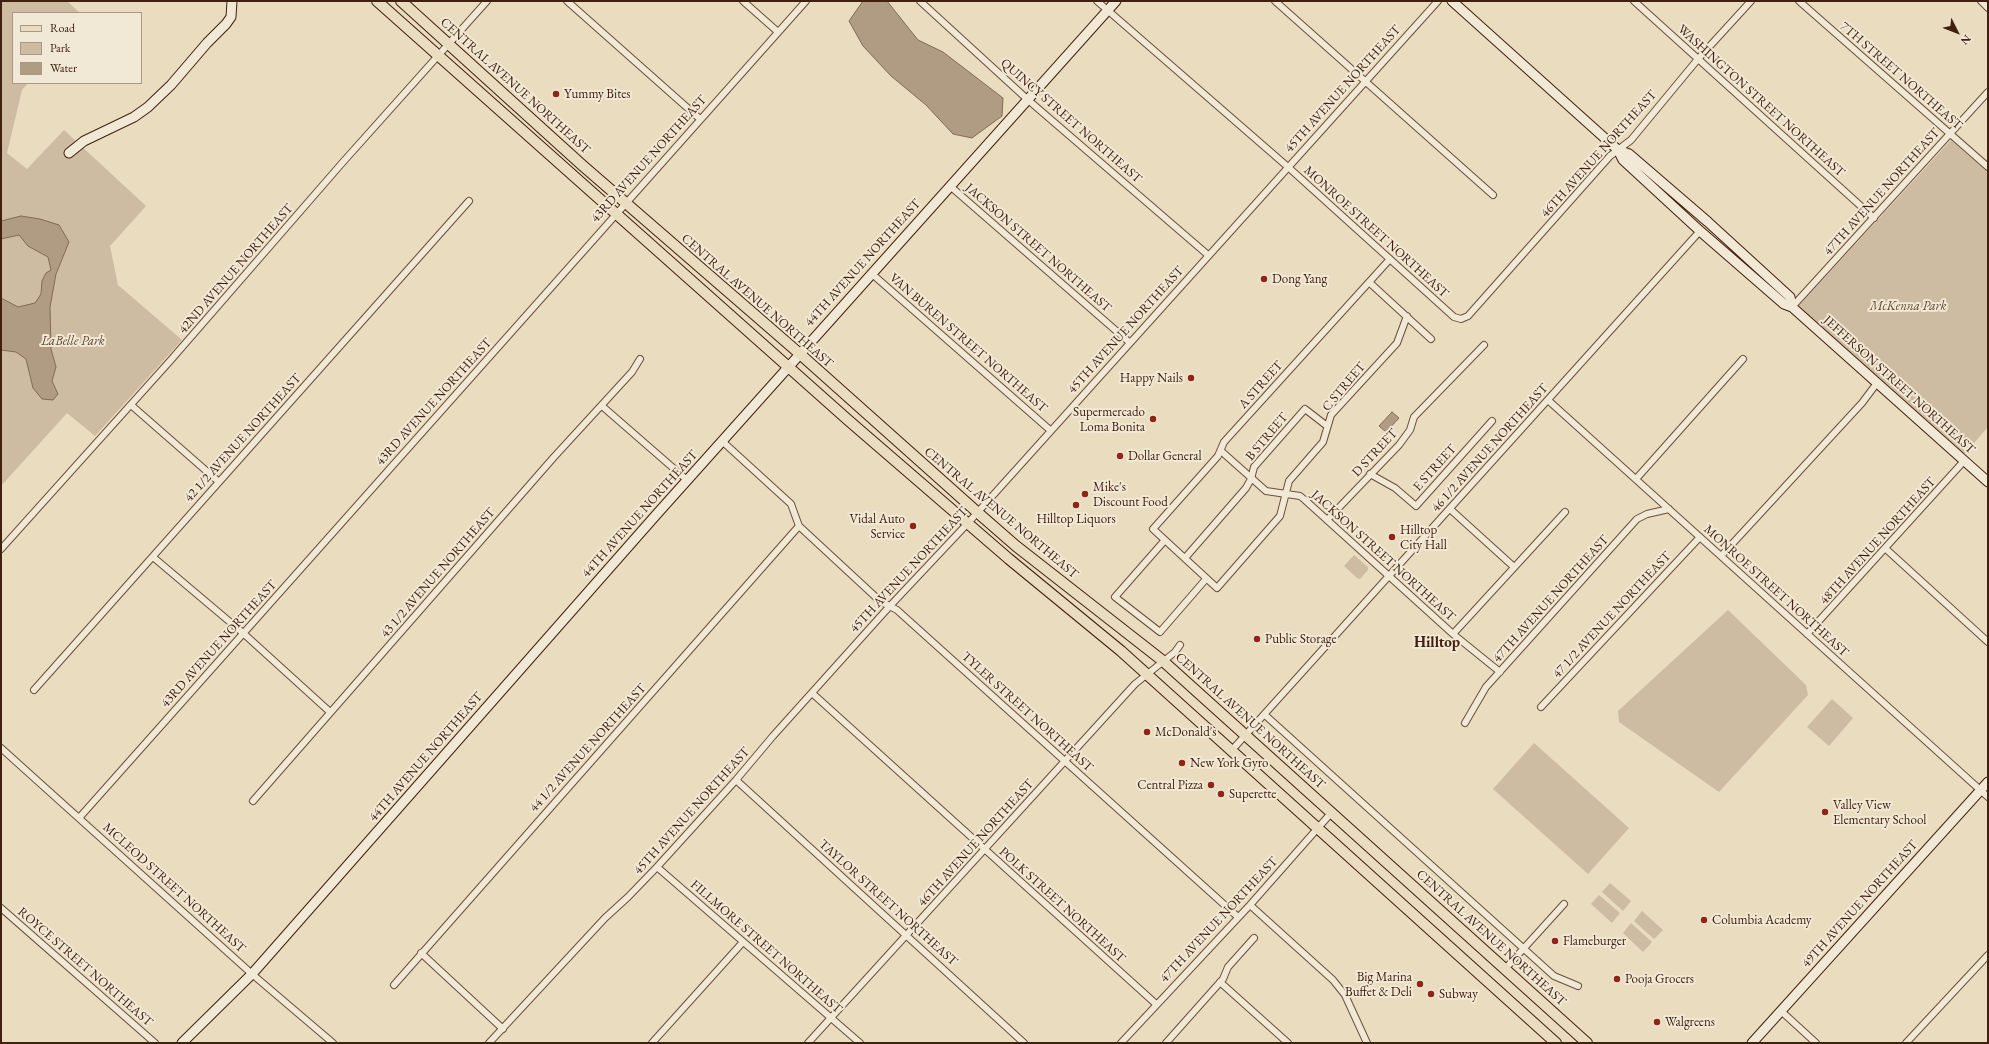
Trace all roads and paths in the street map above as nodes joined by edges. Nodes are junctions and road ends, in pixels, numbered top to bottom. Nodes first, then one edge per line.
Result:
1 (232, 1) edge
2 (377, 1) edge
3 (401, 1) edge
4 (487, 1) edge
5 (567, 1) edge
6 (743, 1) edge
7 (806, 1) edge
8 (920, 1) edge
9 (1097, 1) edge
10 (1116, 1) edge
11 (1275, 1) edge
12 (1438, 1) edge
13 (1452, 1) edge
14 (1634, 1) edge
15 (1751, 1) edge
16 (1799, 1) edge
17 (1981, 1) edge
18 (1988, 8) edge
19 (1108, 10) junction
20 (778, 32) junction
21 (449, 43) junction
22 (438, 56) junction
23 (1698, 59) junction
24 (1364, 81) junction
25 (1988, 92) edge
26 (1028, 99) junction
27 (700, 119) junction
28 (1950, 134) junction
29 (1618, 150) junction
30 (69, 153) dead end
31 (1288, 167) junction
32 (1988, 167) edge
33 (950, 186) junction
34 (1493, 194) dead end
35 (469, 201) dead end
36 (625, 202) junction
37 (616, 213) junction
38 (1874, 218) junction
39 (1700, 231) junction
40 (1208, 255) junction
41 (1390, 259) junction
42 (871, 273) junction
43 (1370, 283) junction
44 (1792, 307) junction
45 (1407, 316) junction
46 (1461, 319) joint
47 (1431, 338) dead end
48 (1129, 342) junction
49 (1484, 345) dead end
50 (800, 354) junction
51 (640, 359) dead end
52 (1743, 359) dead end
53 (788, 367) junction
54 (1877, 384) junction
55 (1548, 400) junction
56 (131, 405) junction
57 (602, 406) junction
58 (1492, 421) dead end
59 (1328, 426) junction
60 (1050, 430) junction
61 (722, 441) junction
62 (1221, 451) junction
63 (1964, 461) junction
64 (1370, 474) junction
65 (1252, 479) junction
66 (1636, 479) junction
67 (687, 480) junction
68 (219, 482) junction
69 (1988, 482) edge
70 (1286, 494) junction
71 (1450, 509) junction
72 (1669, 509) junction
73 (977, 512) junction
74 (1565, 512) dead end
75 (1327, 520) junction
76 (968, 523) junction
77 (798, 526) junction
78 (1700, 537) junction
79 (1165, 540) junction
80 (1, 549) edge
81 (1886, 549) junction
82 (1722, 556) junction
83 (153, 557) junction
84 (1185, 558) junction
85 (1514, 567) junction
86 (1390, 576) junction
87 (1206, 579) junction
88 (889, 607) junction
89 (243, 633) junction
90 (1453, 634) junction
91 (1807, 634) junction
92 (1988, 642) edge
93 (1180, 645) dead end
94 (1163, 661) junction
95 (1500, 672) junction
96 (1147, 674) junction
97 (34, 690) dead end
98 (812, 693) junction
99 (1541, 707) dead end
100 (330, 712) junction
101 (1265, 715) junction
102 (1465, 723) dead end
103 (1246, 735) junction
104 (1, 748) edge
105 (1232, 750) junction
106 (1065, 761) junction
107 (736, 780) junction
108 (1988, 782) edge
109 (1981, 790) junction
110 (1988, 797) edge
111 (253, 801) dead end
112 (1332, 812) junction
113 (79, 818) junction
114 (1318, 828) junction
115 (984, 849) junction
116 (657, 867) junction
117 (1564, 904) dead end
118 (1250, 905) junction
119 (1, 908) edge
120 (1238, 917) junction
121 (906, 935) junction
122 (1254, 938) dead end
123 (743, 942) junction
124 (1523, 949) junction
125 (421, 953) junction
126 (1988, 955) edge
127 (1505, 969) junction
128 (252, 974) junction
129 (1220, 982) junction
130 (394, 985) dead end
131 (1578, 986) dead end
132 (1156, 1004) junction
133 (1781, 1011) junction
134 (831, 1018) junction
135 (503, 1028) junction
136 (155, 1043) edge
137 (182, 1043) edge
138 (333, 1043) edge
139 (489, 1043) edge
140 (652, 1043) edge
141 (808, 1043) edge
142 (860, 1043) edge
143 (1024, 1043) edge
144 (1121, 1043) edge
145 (1166, 1043) edge
146 (1288, 1043) edge
147 (1367, 1043) edge
148 (1556, 1043) edge
149 (1587, 1043) edge
150 (1752, 1043) edge
151 (1816, 1043) edge
152 (1906, 1043) edge

1 - 30 street
2 - 22 main road
3 - 21 main road, CENTRAL AVENUE NORTHEAST
4 - 21 street, 42ND AVENUE NORTHEAST
5 - 27 street
6 - 20 street
7 - 20 street, 43RD AVENUE NORTHEAST
8 - 26 street, QUINCY STREET NORTHEAST
9 - 19 street, MONROE STREET NORTHEAST
10 - 19 street, 44TH AVENUE NORTHEAST
11 - 24 street
12 - 24 street, 45TH AVENUE NORTHEAST
13 - 29 street, JEFFERSON STREET NORTHEAST
14 - 23 street, WASHINGTON STREET NORTHEAST
15 - 23 street, 46TH AVENUE NORTHEAST
16 - 28 street, 7TH STREET NORTHEAST
17 - 18 street
19 - 26 street, 44TH AVENUE NORTHEAST
19 - 31 street, MONROE STREET NORTHEAST
20 - 27 street, 43RD AVENUE NORTHEAST
21 - 22 street, 42ND AVENUE NORTHEAST
21 - 36 main road, CENTRAL AVENUE NORTHEAST
22 - 37 main road
22 - 56 street, 42ND AVENUE NORTHEAST
23 - 29 street, 46TH AVENUE NORTHEAST
23 - 38 street, WASHINGTON STREET NORTHEAST
24 - 31 street, 45TH AVENUE NORTHEAST
24 - 34 street
25 - 28 street, 47TH AVENUE NORTHEAST
26 - 33 street, 44TH AVENUE NORTHEAST
26 - 40 street, QUINCY STREET NORTHEAST
27 - 36 street, 43RD AVENUE NORTHEAST
28 - 32 street, 7TH STREET NORTHEAST
28 - 38 street, 47TH AVENUE NORTHEAST
29 - 39 street, JEFFERSON STREET NORTHEAST
29 - 44 street, JEFFERSON STREET NORTHEAST
29 - 46 street, 46TH AVENUE NORTHEAST
31 - 40 street, 45TH AVENUE NORTHEAST
31 - 41 street, MONROE STREET NORTHEAST
33 - 42 street, 44TH AVENUE NORTHEAST
33 - 48 street, JACKSON STREET NORTHEAST
35 - 68 street, 42 1/2 AVENUE NORTHEAST
36 - 37 street, 43RD AVENUE NORTHEAST
36 - 50 main road, CENTRAL AVENUE NORTHEAST
37 - 53 main road
37 - 89 street, 43RD AVENUE NORTHEAST
38 - 44 street, 47TH AVENUE NORTHEAST
39 - 44 street, JEFFERSON STREET NORTHEAST
39 - 55 street, 46 1/2 AVENUE NORTHEAST
40 - 48 street, 45TH AVENUE NORTHEAST
41 - 43 street, A STREET
41 - 46 street, MONROE STREET NORTHEAST
42 - 50 street, 44TH AVENUE NORTHEAST
42 - 60 street, VAN BUREN STREET NORTHEAST
43 - 45 street
43 - 62 street, A STREET
44 - 54 street, JEFFERSON STREET NORTHEAST
45 - 47 street
45 - 59 street, C STREET
48 - 60 street, 45TH AVENUE NORTHEAST
49 - 64 street, D STREET
50 - 53 street, 44TH AVENUE NORTHEAST
50 - 73 main road, CENTRAL AVENUE NORTHEAST
51 - 57 street, 43 1/2 AVENUE NORTHEAST
52 - 66 street
53 - 61 street, 44TH AVENUE NORTHEAST
53 - 76 main road
54 - 63 street, JEFFERSON STREET NORTHEAST
54 - 82 street
55 - 66 street, MONROE STREET NORTHEAST
55 - 71 street, 46 1/2 AVENUE NORTHEAST
56 - 68 street
56 - 80 street, 42ND AVENUE NORTHEAST
57 - 67 street
57 - 100 street, 43 1/2 AVENUE NORTHEAST
58 - 64 street, E STREET
59 - 65 street, B STREET
59 - 70 street, C STREET
60 - 73 street, 45TH AVENUE NORTHEAST
61 - 67 street, 44TH AVENUE NORTHEAST
61 - 77 street
62 - 65 street, JACKSON STREET NORTHEAST
62 - 79 street, A STREET
63 - 69 street, JEFFERSON STREET NORTHEAST
63 - 81 street, 48TH AVENUE NORTHEAST
64 - 75 street, D STREET
65 - 70 street, JACKSON STREET NORTHEAST
65 - 84 street, B STREET
66 - 72 street, MONROE STREET NORTHEAST
67 - 128 street, 44TH AVENUE NORTHEAST
68 - 83 street, 42 1/2 AVENUE NORTHEAST
70 - 75 street, JACKSON STREET NORTHEAST
70 - 87 street, C STREET
71 - 85 street
71 - 86 street, 46 1/2 AVENUE NORTHEAST
72 - 78 street, MONROE STREET NORTHEAST
72 - 95 street, 47TH AVENUE NORTHEAST
73 - 76 street, 45TH AVENUE NORTHEAST
73 - 94 main road, CENTRAL AVENUE NORTHEAST
74 - 85 street
75 - 86 street, JACKSON STREET NORTHEAST
76 - 88 street, 45TH AVENUE NORTHEAST
76 - 96 main road
77 - 88 street, TYLER STREET NORTHEAST
77 - 125 street, 44 1/2 AVENUE NORTHEAST
78 - 82 street, MONROE STREET NORTHEAST
78 - 99 street, 47 1/2 AVENUE NORTHEAST
79 - 84 street
79 - 87 street
81 - 91 street, 48TH AVENUE NORTHEAST
81 - 92 street
82 - 91 street, MONROE STREET NORTHEAST
83 - 89 street
83 - 97 street, 42 1/2 AVENUE NORTHEAST
84 - 87 street
85 - 90 street
86 - 90 street, JACKSON STREET NORTHEAST
86 - 101 street, 46 1/2 AVENUE NORTHEAST
88 - 98 street, 45TH AVENUE NORTHEAST
88 - 106 street, TYLER STREET NORTHEAST
89 - 100 street
89 - 113 street, 43RD AVENUE NORTHEAST
90 - 95 street, JACKSON STREET NORTHEAST
91 - 109 street, MONROE STREET NORTHEAST
93 - 94 street, 46TH AVENUE NORTHEAST
94 - 96 street, 46TH AVENUE NORTHEAST
94 - 103 main road, CENTRAL AVENUE NORTHEAST
95 - 102 street, 47TH AVENUE NORTHEAST
96 - 105 main road
96 - 106 street, 46TH AVENUE NORTHEAST
98 - 107 street, 45TH AVENUE NORTHEAST
98 - 115 street, POLK STREET NORTHEAST
100 - 111 street, 43 1/2 AVENUE NORTHEAST
101 - 103 street, 46 1/2 AVENUE NORTHEAST
101 - 124 street, CENTRAL AVENUE NORTHEAST
103 - 105 street, 46 1/2 AVENUE NORTHEAST
103 - 112 main road, CENTRAL AVENUE NORTHEAST
104 - 113 street, MCLEOD STREET NORTHEAST
105 - 114 main road
106 - 115 street, 46TH AVENUE NORTHEAST
106 - 120 street, TYLER STREET NORTHEAST
107 - 116 street, 45TH AVENUE NORTHEAST
107 - 121 street, TAYLOR STREET NORTHEAST
108 - 109 street, 49TH AVENUE NORTHEAST
109 - 110 street, MONROE STREET NORTHEAST
109 - 133 street, 49TH AVENUE NORTHEAST
112 - 114 street, 47TH AVENUE NORTHEAST
112 - 127 main road, CENTRAL AVENUE NORTHEAST
113 - 128 street, MCLEOD STREET NORTHEAST
114 - 118 street, 47TH AVENUE NORTHEAST
114 - 148 main road
115 - 121 street, 46TH AVENUE NORTHEAST
115 - 132 street, POLK STREET NORTHEAST
116 - 123 street, FILLMORE STREET NORTHEAST
116 - 135 street, 45TH AVENUE NORTHEAST
117 - 124 street
118 - 120 street, 47TH AVENUE NORTHEAST
118 - 147 street
119 - 136 street, ROYCE STREET NORTHEAST
120 - 132 street, 47TH AVENUE NORTHEAST
121 - 134 street, 46TH AVENUE NORTHEAST
121 - 143 street, TAYLOR STREET NORTHEAST
122 - 129 street
123 - 134 street, FILLMORE STREET NORTHEAST
123 - 140 street
124 - 127 street
124 - 131 street, CENTRAL AVENUE NORTHEAST
125 - 130 street, 44 1/2 AVENUE NORTHEAST
125 - 135 street
126 - 152 street
127 - 149 main road, CENTRAL AVENUE NORTHEAST
128 - 137 street, 44TH AVENUE NORTHEAST
128 - 138 street, MCLEOD STREET NORTHEAST
129 - 145 street
129 - 146 street
132 - 144 street, 47TH AVENUE NORTHEAST
133 - 150 street, 49TH AVENUE NORTHEAST
133 - 151 street
134 - 141 street, 46TH AVENUE NORTHEAST
134 - 142 street, FILLMORE STREET NORTHEAST
135 - 139 street, 45TH AVENUE NORTHEAST

